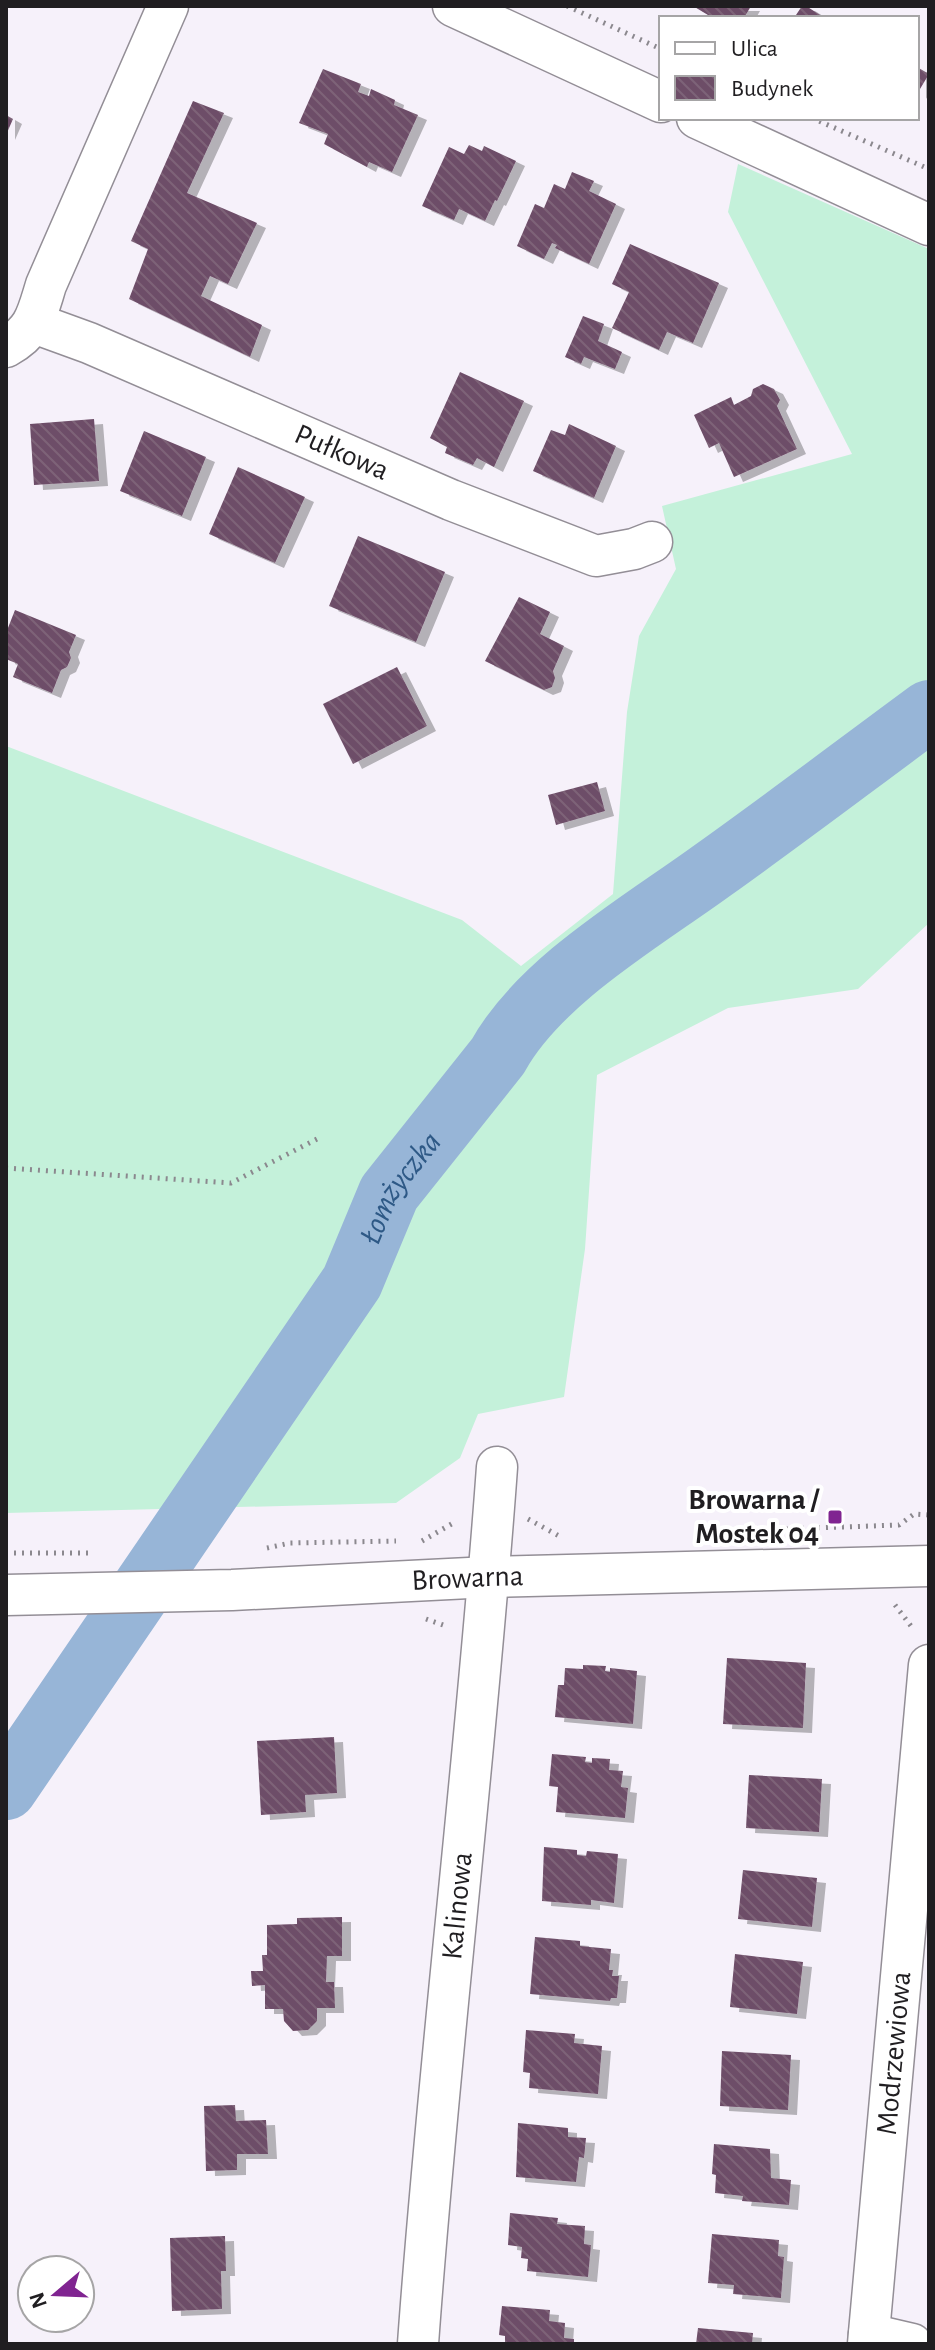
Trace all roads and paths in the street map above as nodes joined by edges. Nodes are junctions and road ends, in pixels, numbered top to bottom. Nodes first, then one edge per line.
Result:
1 (168, 6) edge
2 (453, 6) edge
3 (567, 6) edge
4 (659, 48) edge
5 (659, 101) edge
6 (701, 120) edge
7 (817, 120) edge
8 (929, 169) edge
9 (929, 225) edge
10 (20, 335) edge
11 (652, 542) dead end
12 (317, 1139) dead end
13 (6, 1168) edge
14 (497, 1467) dead end
15 (929, 1515) edge
16 (493, 1518) junction
17 (784, 1529) dead end
18 (564, 1539) dead end
19 (261, 1550) dead end
20 (6, 1553) edge
21 (90, 1553) dead end
22 (929, 1566) edge
23 (489, 1577) junction
24 (6, 1595) edge
25 (886, 1599) dead end
26 (421, 1617) dead end
27 (447, 1626) dead end
28 (911, 1626) dead end
29 (929, 1665) edge
30 (924, 1795) edge
31 (913, 2053) edge
32 (869, 2339) edge
33 (418, 2344) edge
34 (912, 2344) edge

1 - 10 street, Pułkowa
2 - 5 street
3 - 4 path
6 - 9 street
7 - 8 path
10 - 11 street, Pułkowa
12 - 13 path
14 - 16 street, Kalinowa
15 - 17 path
16 - 18 path
16 - 19 path
16 - 23 street, Kalinowa
20 - 21 path
22 - 23 street, Browarna
23 - 24 street, Browarna
23 - 33 street, Kalinowa
25 - 28 path
26 - 27 path
29 - 30 street, Modrzewiowa
30 - 31 street, Modrzewiowa
31 - 32 street, Modrzewiowa
32 - 34 street

